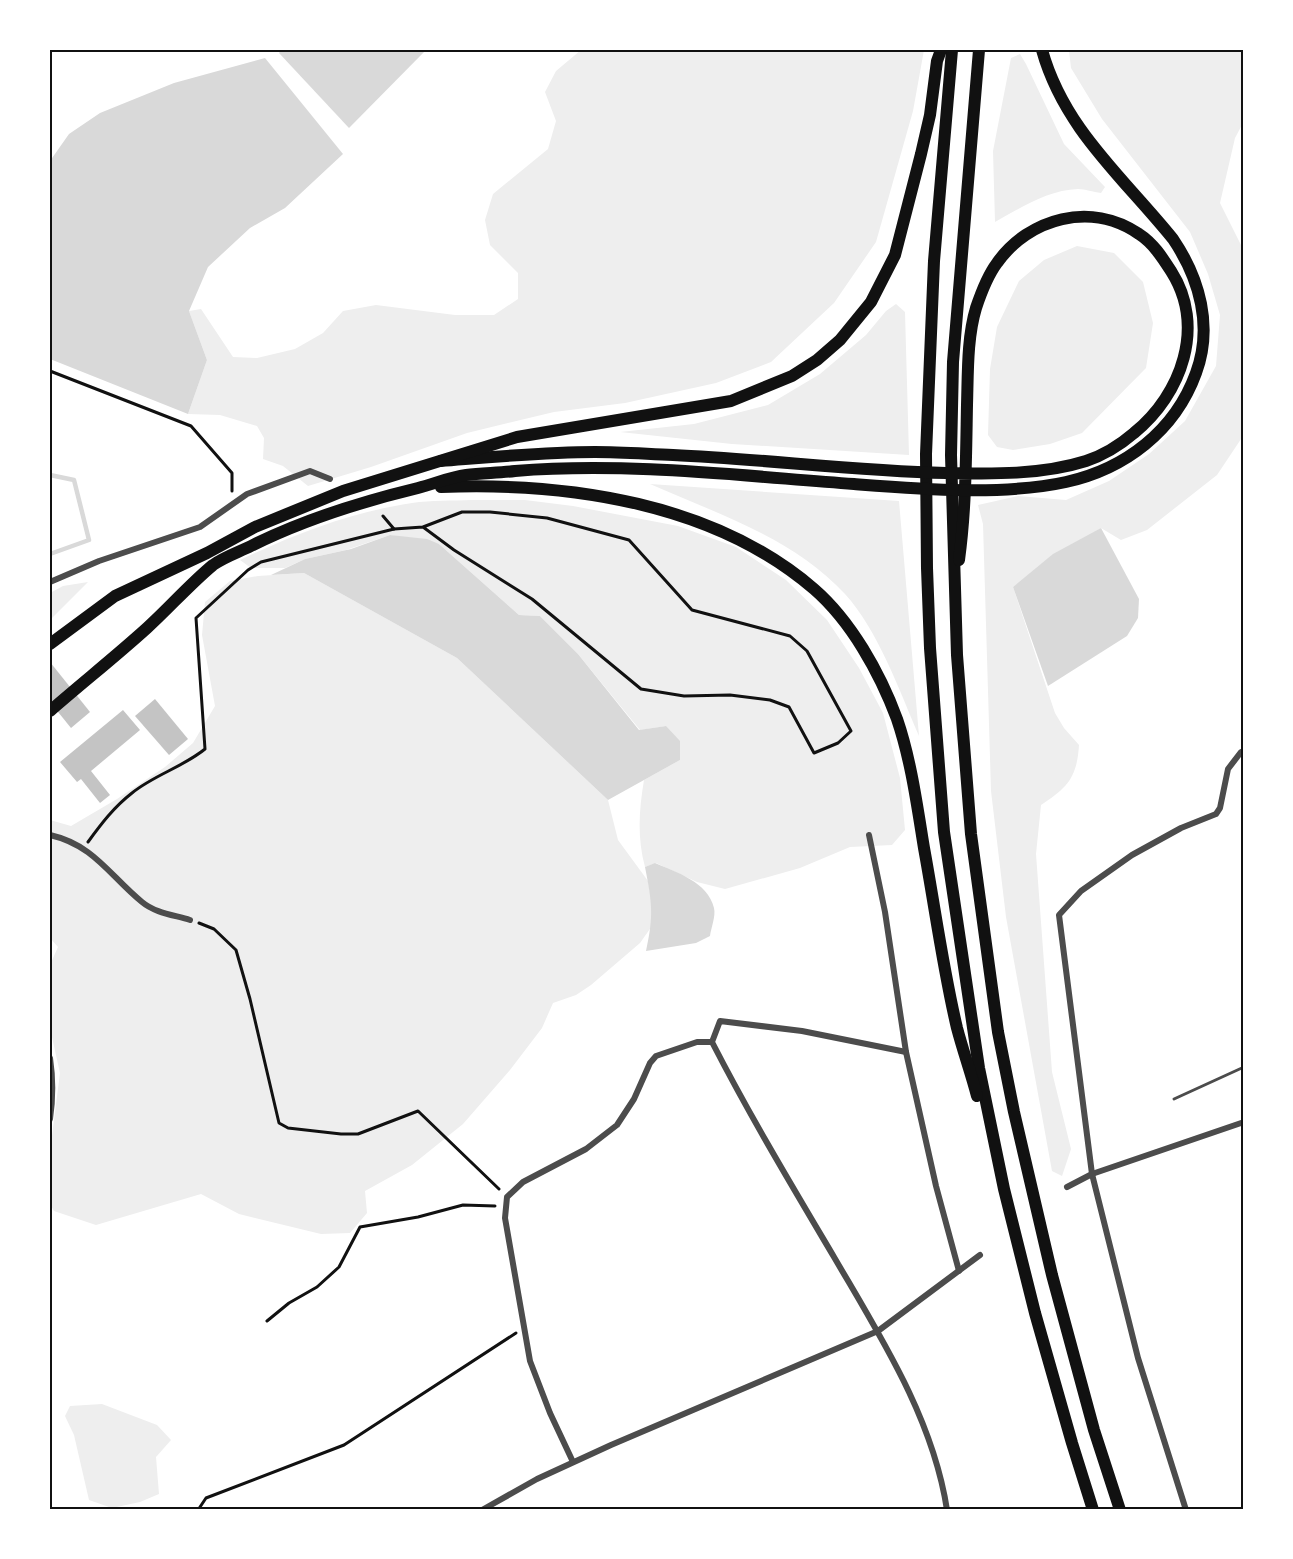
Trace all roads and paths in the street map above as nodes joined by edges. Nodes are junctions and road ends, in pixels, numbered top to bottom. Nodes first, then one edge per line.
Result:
1 (941, 50) edge
2 (952, 50) edge
3 (979, 50) edge
4 (1042, 50) edge
5 (50, 371) edge
6 (441, 461) junction
7 (330, 479) dead end
8 (419, 488) junction
9 (223, 511) junction
10 (383, 516) dead end
11 (423, 527) junction
12 (394, 529) junction
13 (50, 582) edge
14 (953, 594) junction
15 (50, 644) edge
16 (50, 711) edge
17 (1244, 751) edge
18 (50, 835) edge
19 (869, 835) dead end
20 (84, 849) junction
21 (190, 920) joint
22 (712, 1042) junction
23 (906, 1052) junction
24 (50, 1058) edge
25 (1244, 1067) edge
26 (1174, 1099) dead end
27 (50, 1119) edge
28 (1244, 1122) edge
29 (1092, 1174) junction
30 (1067, 1187) dead end
31 (1004, 1190) junction
32 (507, 1197) junction
33 (506, 1207) junction
34 (980, 1255) dead end
35 (959, 1270) junction
36 (267, 1321) dead end
37 (524, 1328) junction
38 (878, 1331) junction
39 (573, 1462) junction
40 (198, 1509) edge
41 (482, 1509) edge
42 (948, 1509) edge
43 (1093, 1509) edge
44 (1120, 1509) edge
45 (1186, 1509) edge

1 - 6 highway
2 - 31 highway
3 - 14 highway
4 - 8 highway
5 - 9 path
6 - 14 highway
6 - 15 highway
7 - 9 street
8 - 16 highway
8 - 31 highway
9 - 13 street
10 - 12 path
11 - 11 path
11 - 12 path
12 - 20 path
14 - 44 highway
17 - 29 street
18 - 20 street
19 - 23 street
20 - 21 street
21 - 32 path
22 - 23 street
22 - 32 street
22 - 38 street
23 - 35 street
24 - 27 street
25 - 26 lane
28 - 29 street
29 - 30 street
29 - 45 street
31 - 43 highway
32 - 33 street
33 - 36 path
33 - 37 street
34 - 35 street
35 - 38 street
37 - 39 street
37 - 40 path
38 - 39 street
38 - 42 street
39 - 41 street

